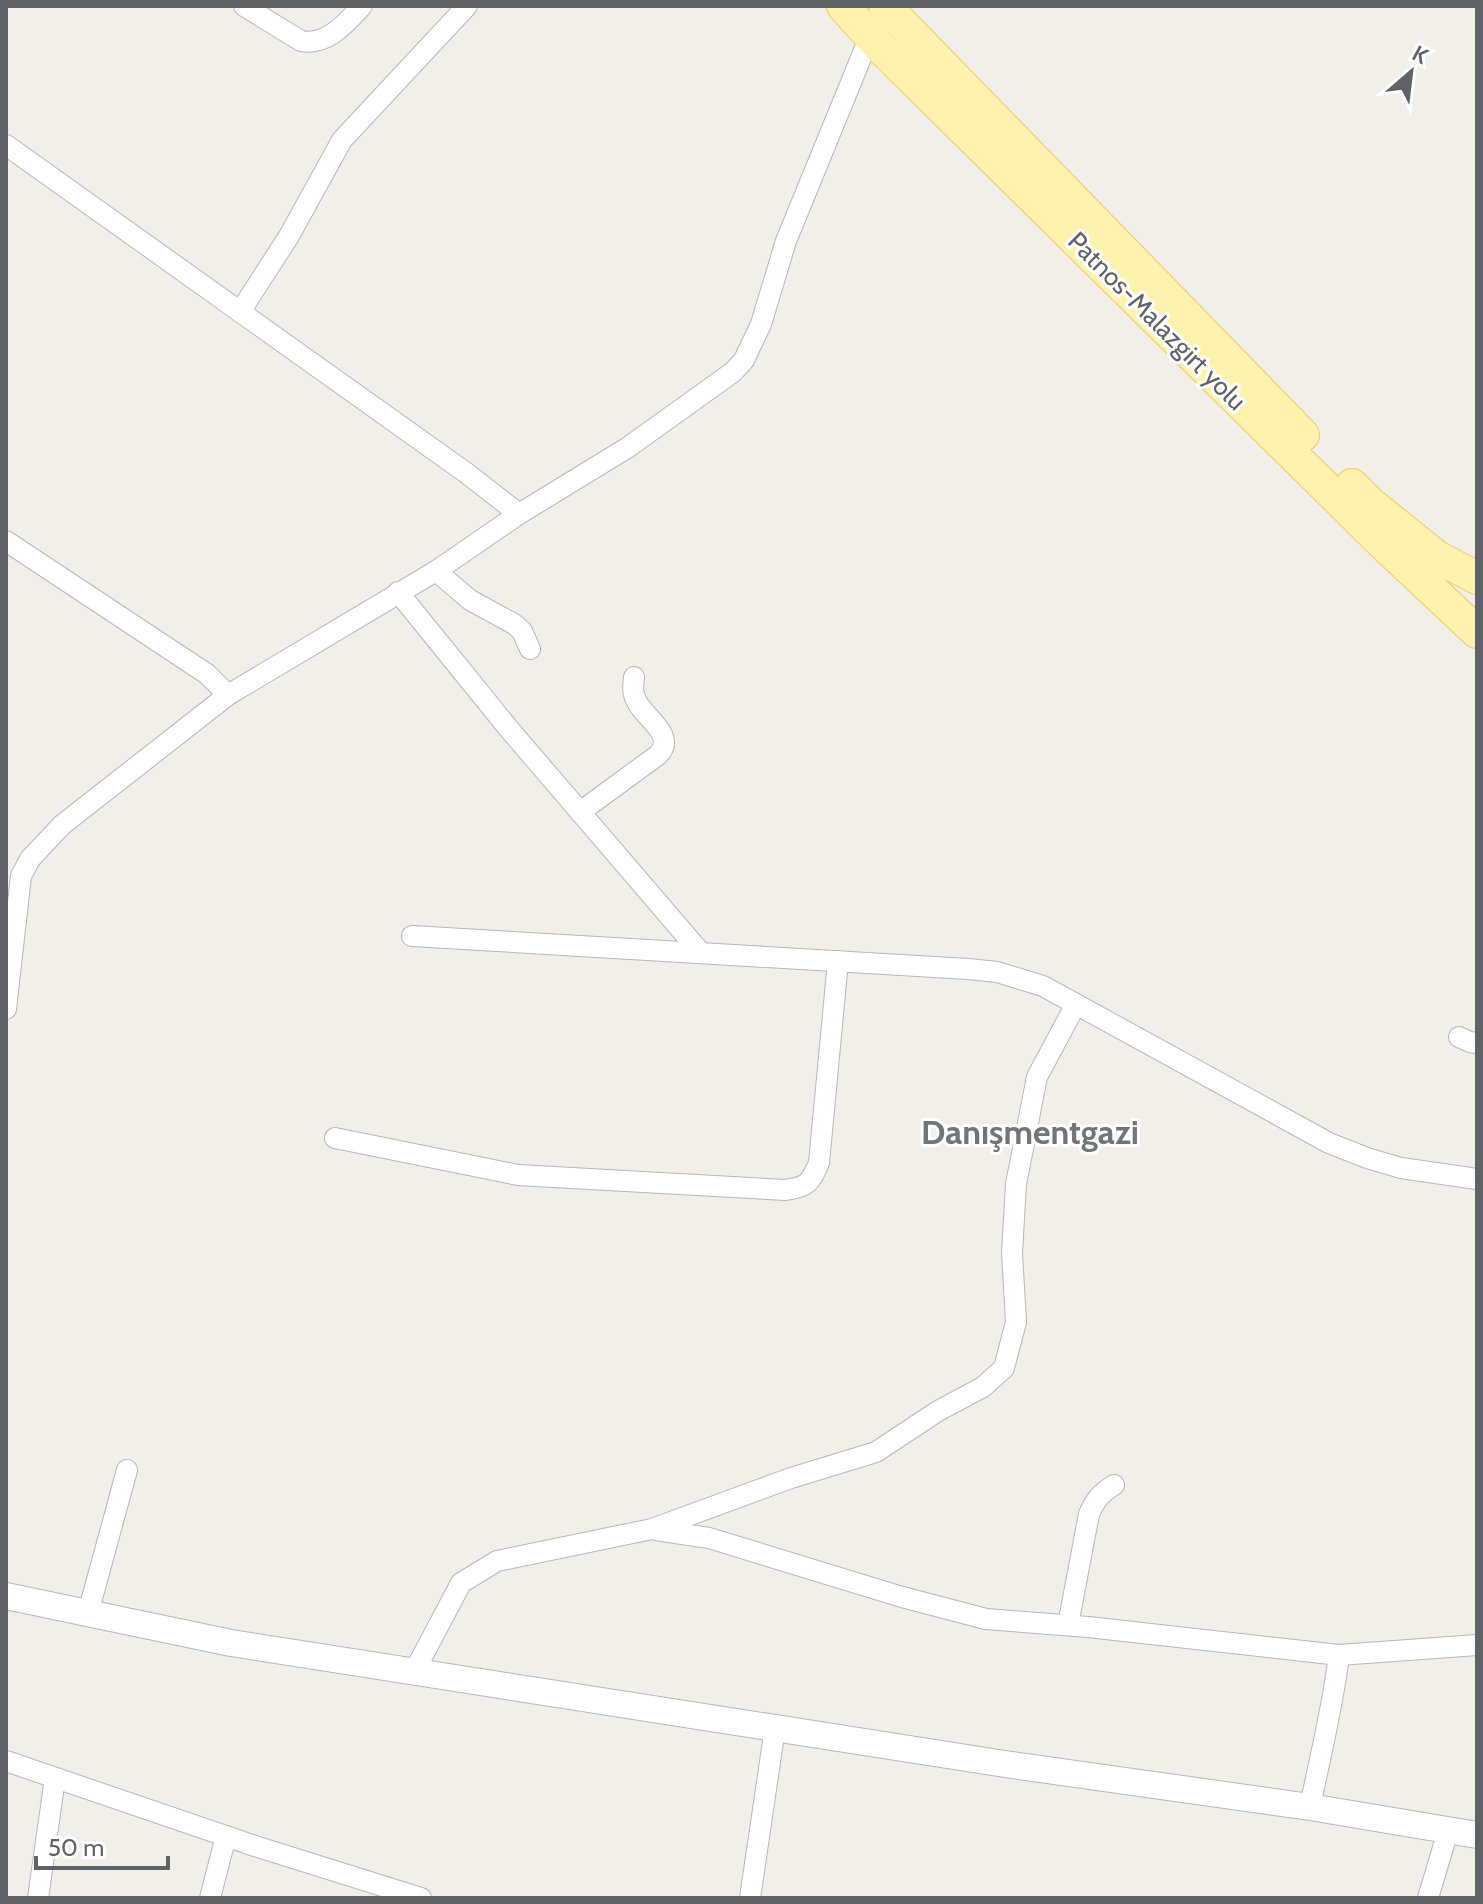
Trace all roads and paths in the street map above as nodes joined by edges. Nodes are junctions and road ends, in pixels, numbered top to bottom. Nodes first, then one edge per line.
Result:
1 (244, 6) edge
2 (362, 6) edge
3 (467, 6) edge
4 (843, 6) edge
5 (885, 6) edge
6 (870, 36) junction
7 (6, 145) edge
8 (240, 312) junction
9 (519, 514) junction
10 (6, 541) edge
11 (436, 571) junction
12 (1477, 578) edge
13 (398, 592) junction
14 (1477, 632) edge
15 (530, 649) dead end
16 (634, 677) dead end
17 (228, 695) junction
18 (580, 812) junction
19 (412, 936) dead end
20 (701, 953) junction
21 (838, 961) junction
22 (1076, 1004) junction
23 (6, 1009) edge
24 (335, 1138) dead end
25 (1477, 1179) edge
26 (127, 1470) dead end
27 (1114, 1485) dead end
28 (652, 1529) junction
29 (6, 1596) edge
30 (88, 1613) junction
31 (1068, 1625) junction
32 (1477, 1645) edge
33 (1339, 1655) junction
34 (414, 1672) junction
35 (775, 1728) junction
36 (6, 1761) edge
37 (55, 1778) junction
38 (1310, 1807) junction
39 (1448, 1831) junction
40 (1477, 1835) edge
41 (226, 1836) junction
42 (376, 1891) edge
43 (38, 1898) edge
44 (210, 1898) edge
45 (421, 1898) edge
46 (750, 1898) edge
47 (1428, 1898) edge

1 - 2 street
3 - 8 street
4 - 6 main road, Patnos-Malazgirt yolu
5 - 12 main road
6 - 9 street
6 - 14 main road, Patnos-Malazgirt yolu
7 - 8 street
8 - 9 street
9 - 11 street
10 - 17 street
11 - 13 street
11 - 15 street
13 - 17 street
13 - 18 street
16 - 18 street
17 - 23 street
18 - 20 street
19 - 20 street
20 - 21 street
21 - 22 street
21 - 24 street
22 - 25 street
22 - 28 street
26 - 30 street
27 - 31 street
28 - 31 street
28 - 34 street
29 - 30 street
30 - 34 street
31 - 33 street
32 - 33 street
33 - 38 street
34 - 35 street
35 - 38 street
35 - 46 street
36 - 37 street
37 - 41 street
37 - 43 street
38 - 39 street
39 - 40 street
39 - 47 street
41 - 42 street
41 - 44 street
42 - 45 street

